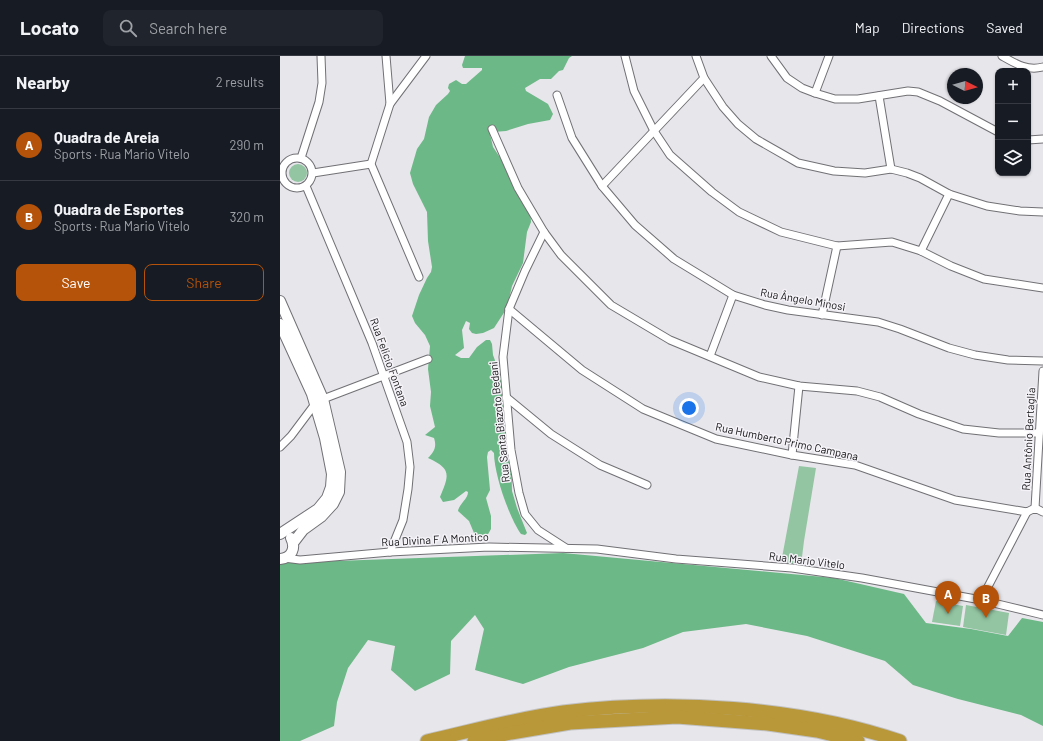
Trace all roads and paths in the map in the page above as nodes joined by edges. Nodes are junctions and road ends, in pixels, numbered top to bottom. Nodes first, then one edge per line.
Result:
1 (321, 56) edge
2 (386, 56) edge
3 (426, 56) edge
4 (625, 56) edge
5 (696, 56) edge
6 (771, 56) edge
7 (829, 56) edge
8 (1002, 56) edge
9 (1043, 67) edge
10 (704, 78) junction
11 (815, 92) junction
12 (557, 95) dead end
13 (879, 96) junction
14 (390, 104) junction
15 (492, 129) dead end
16 (995, 130) edge
17 (654, 131) junction
18 (1043, 139) edge
19 (1031, 140) edge
20 (301, 158) junction
21 (371, 164) junction
22 (891, 169) junction
23 (313, 173) junction
24 (281, 176) edge
25 (306, 186) junction
26 (602, 186) junction
27 (950, 194) junction
28 (1043, 212) edge
29 (544, 232) junction
30 (838, 246) junction
31 (921, 251) junction
32 (419, 277) dead end
33 (1043, 288) edge
34 (733, 295) junction
35 (280, 301) edge
36 (509, 309) junction
37 (822, 315) junction
38 (280, 324) edge
39 (710, 356) junction
40 (428, 359) dead end
41 (1043, 361) edge
42 (1043, 371) edge
43 (384, 375) junction
44 (798, 386) junction
45 (506, 397) junction
46 (319, 402) junction
47 (1039, 433) junction
48 (280, 446) edge
49 (792, 455) junction
50 (647, 485) dead end
51 (1035, 508) junction
52 (1027, 512) junction
53 (1043, 512) edge
54 (280, 534) edge
55 (293, 545) junction
56 (566, 548) junction
57 (390, 552) junction
58 (281, 558) edge
59 (305, 560) junction
60 (981, 600) junction
61 (1043, 615) edge
62 (427, 741) edge
63 (474, 741) edge
64 (858, 741) edge
65 (900, 741) edge

1 - 20 street
2 - 14 street
3 - 14 street
4 - 17 street
5 - 10 street
6 - 11 street
7 - 11 street
8 - 9 street
10 - 17 street
10 - 22 street
11 - 13 street
12 - 26 street, Rua Ângelo Minosi
13 - 16 street
13 - 22 street
14 - 21 street
15 - 29 street
17 - 26 street
17 - 30 street
18 - 19 street
20 - 23 street
20 - 24 street
21 - 23 street
21 - 32 street
22 - 27 street
23 - 25 street
24 - 25 street
25 - 43 street, Rua Felicio Fontana
26 - 34 street, Rua Ângelo Minosi
27 - 28 street
27 - 31 street
29 - 36 street, Rua Santa Biazoto Bedani
29 - 39 street
30 - 31 street
30 - 37 street
31 - 33 street
34 - 37 street, Rua Ângelo Minosi
34 - 39 street
35 - 46 main road
36 - 45 street, Rua Santa Biazoto Bedani
36 - 49 street, Rua Humberto Primo Campana
37 - 41 street, Rua Ângelo Minosi
38 - 46 main road
39 - 44 street
40 - 43 street
42 - 47 street, Rua Antônio Bertaglia
43 - 46 street
43 - 57 street, Rua Felicio Fontana
44 - 47 street
44 - 49 street
45 - 50 street
45 - 56 street, Rua Santa Biazoto Bedani
46 - 48 street
46 - 54 main road
46 - 55 main road
47 - 51 street, Rua Antônio Bertaglia
49 - 52 street, Rua Humberto Primo Campana
51 - 52 street
51 - 53 street
52 - 60 street
54 - 55 main road
55 - 58 main road
55 - 59 street
56 - 57 street, Rua Divina F A Montico
56 - 60 street, Rua Mario Vitelo
57 - 59 street, Rua Divina F A Montico
58 - 59 street, Rua Divina F A Montico
60 - 61 street, Rua Mario Vitelo
62 - 65 highway
63 - 64 highway

